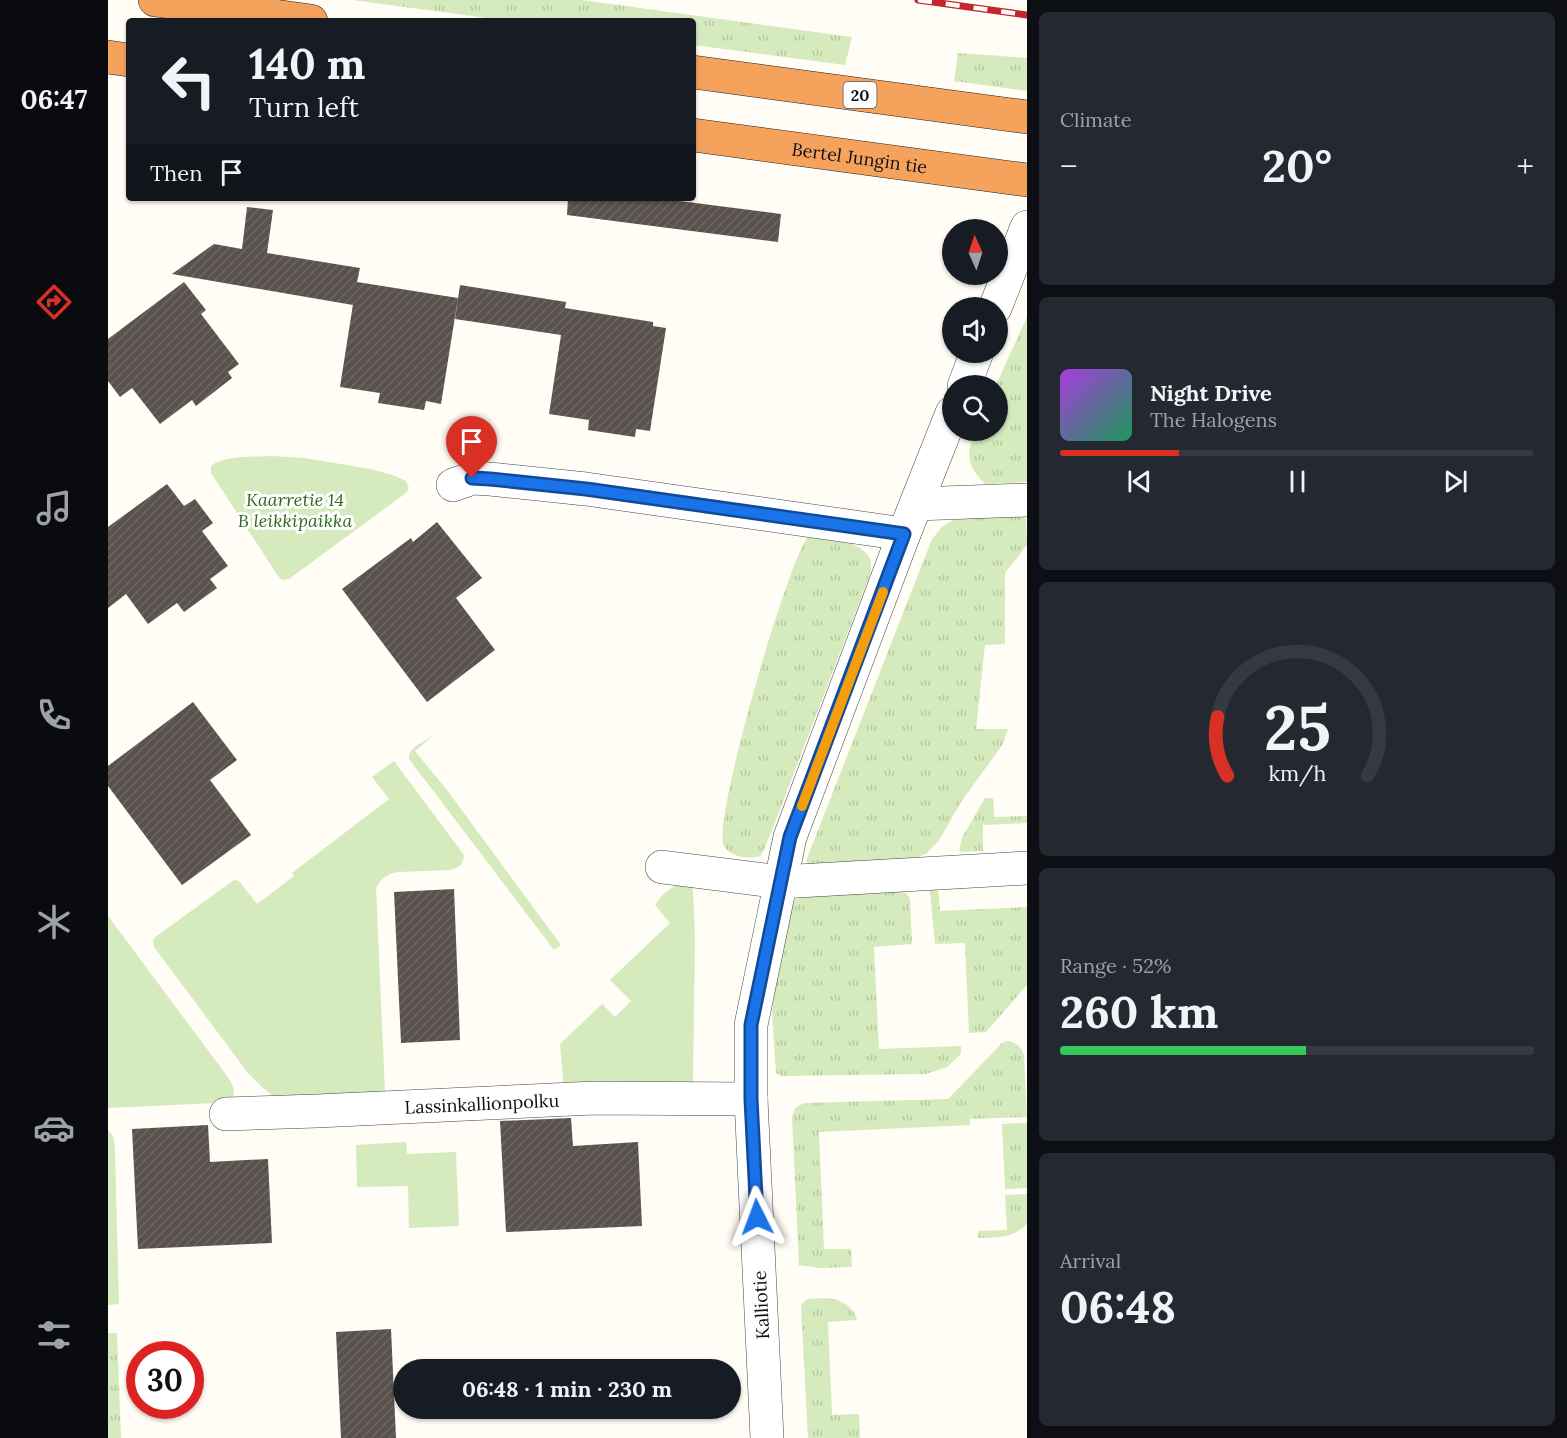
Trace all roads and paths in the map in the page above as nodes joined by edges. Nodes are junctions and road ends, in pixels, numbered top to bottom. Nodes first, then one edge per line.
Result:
1 (156, 0) edge
2 (289, 18) edge
3 (108, 57) edge
4 (126, 60) edge
5 (696, 72) edge
6 (1027, 117) edge
7 (696, 135) edge
8 (1027, 180) edge
9 (1027, 227) edge
10 (999, 297) edge
11 (942, 438) edge
12 (453, 484) dead end
13 (1027, 500) edge
14 (910, 519) junction
15 (662, 867) dead end
16 (1027, 868) edge
17 (780, 882) junction
18 (751, 1099) junction
19 (226, 1114) dead end
20 (767, 1438) edge

1 - 2 highway
3 - 4 highway
5 - 6 highway, 20
7 - 8 highway, Bertel Jungin tie
9 - 10 street
11 - 14 street, Kalliotie
12 - 14 street
13 - 14 street
14 - 17 street, Kalliotie
15 - 17 street
16 - 17 street
17 - 18 street, Kalliotie
18 - 19 street, Lassinkallionpolku
18 - 20 street, Kalliotie

